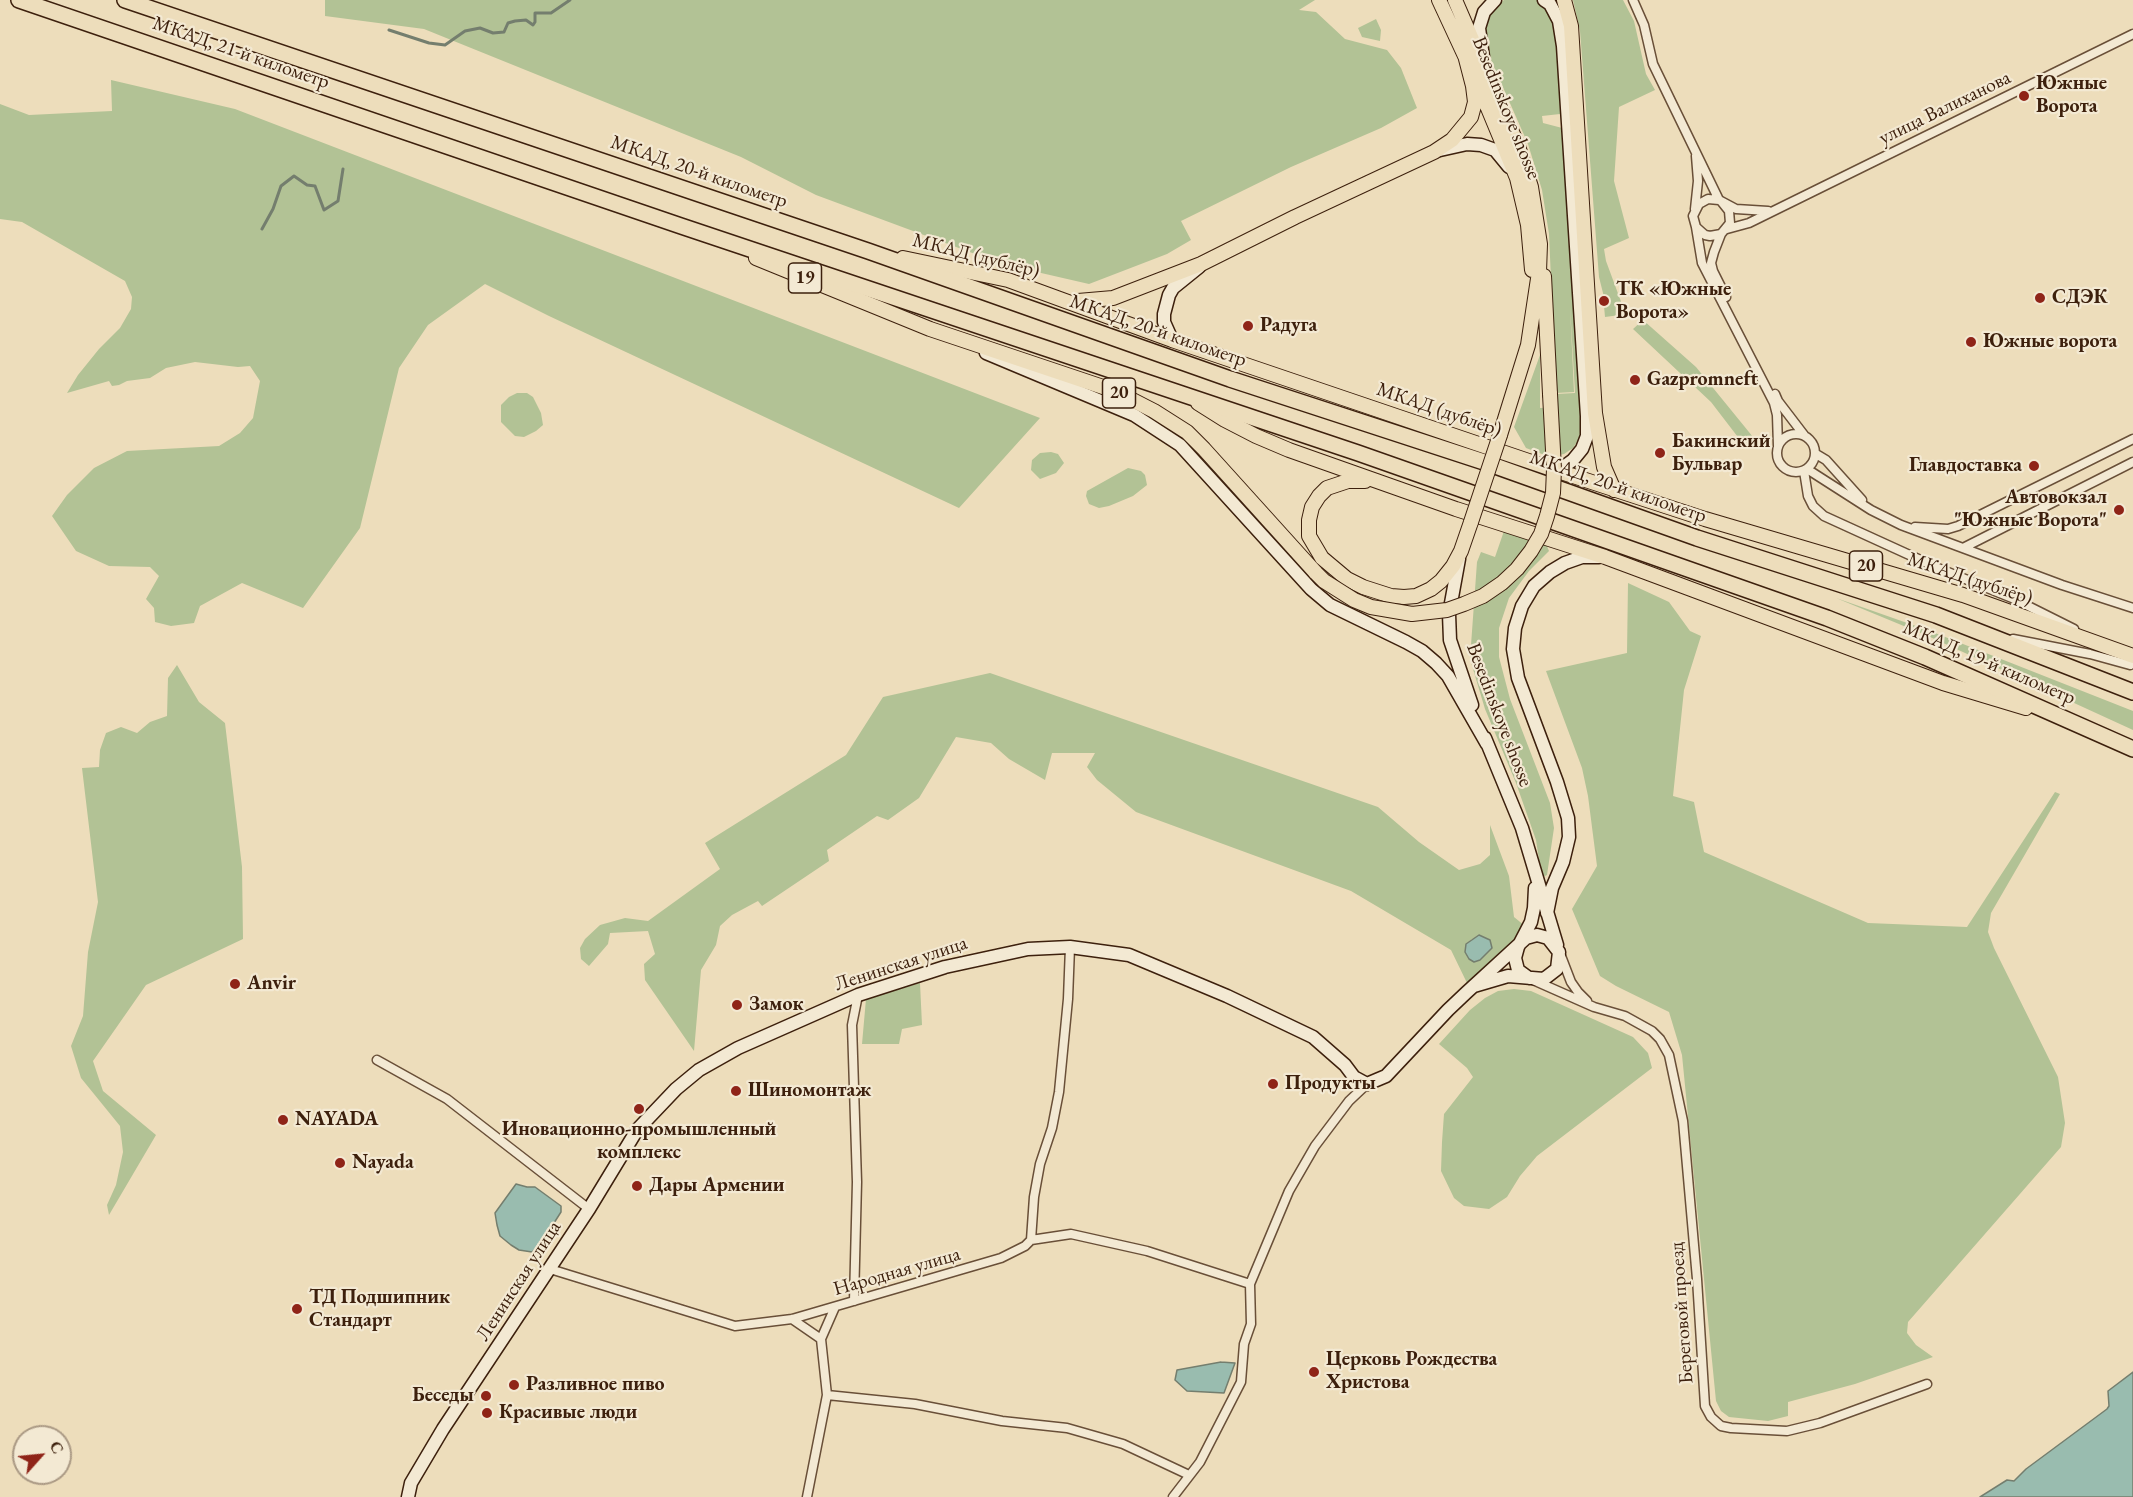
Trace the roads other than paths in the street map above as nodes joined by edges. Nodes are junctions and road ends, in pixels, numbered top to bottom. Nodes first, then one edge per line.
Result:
1 (19, 0) edge
2 (125, 0) edge
3 (1439, 0) edge
4 (1455, 0) edge
5 (1495, 0) edge
6 (1544, 0) edge
7 (1564, 0) edge
8 (1633, 0) edge
9 (2133, 34) edge
10 (1466, 59) junction
11 (1485, 70) junction
12 (461, 113) joint
13 (1434, 152) junction
14 (1695, 153) junction
15 (1517, 178) junction
16 (1720, 201) junction
17 (1695, 209) junction
18 (1772, 211) junction
19 (681, 226) junction
20 (1696, 227) junction
21 (1724, 231) junction
22 (1540, 243) junction
23 (868, 251) junction
24 (1202, 264) junction
25 (1069, 301) junction
26 (1534, 305) junction
27 (930, 329) junction
28 (1172, 340) junction
29 (1190, 397) junction
30 (1804, 435) junction
31 (2133, 438) edge
32 (1778, 446) junction
33 (1816, 454) junction
34 (2133, 462) edge
35 (1805, 470) junction
36 (1558, 471) junction
37 (1385, 483) junction
38 (1614, 489) junction
39 (1871, 510) junction
40 (1901, 525) junction
41 (1963, 548) junction
42 (1461, 551) junction
43 (1605, 557) junction
44 (1842, 585) joint
45 (2133, 608) edge
46 (1983, 634) junction
47 (2115, 649) junction
48 (2132, 660) edge
49 (2133, 692) edge
50 (2072, 721) junction
51 (1487, 744) junction
52 (2133, 749) edge
53 (1531, 859) junction
54 (1547, 914) junction
55 (1521, 942) junction
56 (1070, 947) junction
57 (1559, 952) junction
58 (1532, 980) junction
59 (1474, 986) junction
60 (858, 995) junction
61 (1594, 1007) junction
62 (377, 1060) dead end
63 (1367, 1084) junction
64 (589, 1209) junction
65 (1030, 1240) junction
66 (550, 1269) junction
67 (1250, 1284) junction
68 (854, 1301) junction
69 (835, 1307) junction
70 (792, 1319) junction
71 (821, 1340) junction
72 (1927, 1384) dead end
73 (827, 1395) junction
74 (1189, 1475) junction
75 (408, 1497) edge
76 (807, 1497) edge
77 (1173, 1497) edge

1 - 19 highway, МКАД, 21-й километр
2 - 12 highway, МКАД, 21-й километр
3 - 10 main road, Besedinskoye shosse
4 - 11 main road, Besedinskoye shosse
5 - 11 street
6 - 36 street
7 - 38 main road
8 - 14 street
9 - 18 street, улица Валиханова
10 - 13 main road
10 - 15 main road, Besedinskoye shosse
11 - 22 main road, Besedinskoye shosse
12 - 23 highway, МКАД, 20-й километр
13 - 15 street
13 - 24 main road
14 - 16 street
14 - 17 street
15 - 26 main road, Besedinskoye shosse
16 - 17 street
16 - 18 street, улица Валиханова
16 - 21 street
17 - 20 street
18 - 21 street, улица Валиханова
19 - 27 main road, 19
19 - 29 highway
20 - 21 street
20 - 32 street
21 - 30 street
22 - 26 main road, Besedinskoye shosse
22 - 27 main road, 20, bridge
23 - 25 main road, МКАД (дублёр)
23 - 44 highway, МКАД, 20-й километр
24 - 25 main road
24 - 28 street
25 - 28 main road, МКАД (дублёр)
26 - 42 main road, Besedinskoye shosse, bridge
27 - 51 street, 19
28 - 36 main road, МКАД (дублёр)
29 - 37 main road
29 - 50 highway, МКАД, 19-й километр
30 - 32 street
30 - 33 street
31 - 40 street
32 - 35 street
33 - 35 street
33 - 39 street
34 - 41 street
35 - 39 street
35 - 47 street
36 - 38 main road, МКАД (дублёр)
37 - 42 main road
37 - 43 main road
38 - 47 main road, МКАД (дублёр) / 20
39 - 40 street
40 - 41 street
41 - 45 street
42 - 51 street, Besedinskoye shosse
43 - 50 main road
43 - 54 street
44 - 46 highway, МКАД, 19-й километр
46 - 48 street
46 - 49 highway, МКАД, 19-й километр
47 - 48 main road, МКАД (дублёр) / 20
50 - 52 highway, МКАД, 19-й километр
51 - 53 street, Besedinskoye shosse
53 - 54 street, Besedinskoye shosse
53 - 55 street, Besedinskoye shosse
54 - 57 street, Besedinskoye shosse
55 - 57 street
55 - 58 street
55 - 59 street
56 - 60 street, Ленинская улица
56 - 63 street, Ленинская улица
56 - 65 street
57 - 58 street
57 - 61 street
58 - 59 street
58 - 61 street, Береговой проезд
59 - 63 street
60 - 64 street, Ленинская улица
60 - 68 street
61 - 72 street, Береговой проезд
62 - 64 street
63 - 67 street
64 - 66 street, Ленинская улица
65 - 67 street, Народная улица
65 - 68 street, Народная улица
66 - 70 street, Народная улица
66 - 75 street, Ленинская улица
67 - 74 street
68 - 69 street, Народная улица
69 - 70 street, Народная улица
69 - 71 street
70 - 71 street
71 - 73 street
73 - 74 street
73 - 76 street
74 - 77 street

